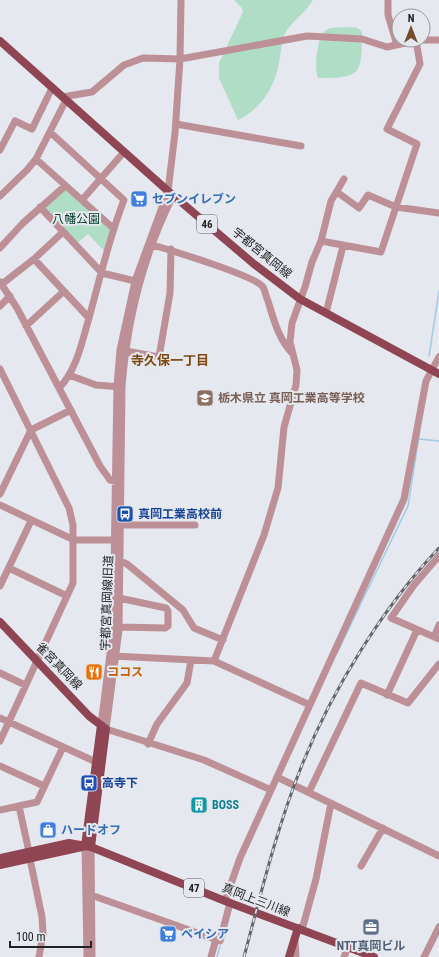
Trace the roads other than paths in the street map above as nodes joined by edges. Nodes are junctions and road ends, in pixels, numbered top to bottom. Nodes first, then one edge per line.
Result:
1 (181, 0) edge
2 (388, 0) edge
3 (391, 25) edge
4 (0, 41) edge
5 (391, 46) edge
6 (419, 48) edge
7 (180, 59) junction
8 (52, 88) junction
9 (64, 99) junction
10 (176, 124) junction
11 (50, 132) junction
12 (301, 146) dead end
13 (0, 150) edge
14 (124, 152) junction
15 (36, 159) junction
16 (344, 178) dead end
17 (101, 179) junction
18 (65, 186) junction
19 (337, 192) junction
20 (170, 194) junction
21 (0, 196) edge
22 (82, 200) junction
23 (40, 207) junction
24 (396, 207) junction
25 (439, 213) edge
26 (113, 228) junction
27 (63, 232) junction
28 (321, 241) junction
29 (150, 244) junction
30 (343, 246) junction
31 (0, 248) edge
32 (171, 249) junction
33 (34, 259) junction
34 (102, 273) junction
35 (135, 281) junction
36 (1, 283) edge
37 (64, 291) junction
38 (10, 296) junction
39 (300, 299) junction
40 (0, 306) edge
41 (326, 313) junction
42 (89, 318) junction
43 (26, 326) junction
44 (126, 351) junction
45 (292, 353) junction
46 (439, 357) edge
47 (0, 369) edge
48 (437, 371) edge
49 (69, 375) junction
50 (4, 377) junction
51 (0, 386) edge
52 (120, 386) junction
53 (59, 388) junction
54 (71, 410) junction
55 (31, 430) junction
56 (118, 482) junction
57 (0, 494) edge
58 (0, 505) edge
59 (31, 521) junction
60 (120, 525) junction
61 (195, 525) dead end
62 (74, 540) junction
63 (115, 540) junction
64 (439, 556) edge
65 (120, 561) junction
66 (9, 568) junction
67 (0, 586) edge
68 (67, 596) junction
69 (119, 598) junction
70 (0, 622) edge
71 (439, 625) edge
72 (119, 627) junction
73 (417, 630) junction
74 (436, 638) edge
75 (222, 640) junction
76 (114, 656) junction
77 (191, 660) junction
78 (38, 661) junction
79 (214, 661) junction
80 (439, 664) edge
81 (0, 673) edge
82 (25, 685) junction
83 (387, 695) junction
84 (310, 705) junction
85 (0, 718) edge
86 (9, 722) junction
87 (104, 727) junction
88 (0, 741) edge
89 (148, 744) junction
90 (63, 747) junction
91 (96, 762) junction
92 (0, 766) edge
93 (277, 777) junction
94 (44, 786) junction
95 (271, 790) junction
96 (309, 792) junction
97 (331, 803) junction
98 (20, 806) junction
99 (0, 810) edge
100 (383, 828) junction
101 (88, 846) junction
102 (30, 855) junction
103 (439, 856) edge
104 (0, 858) edge
105 (0, 865) edge
106 (362, 866) dead end
107 (91, 895) junction
108 (227, 902) junction
109 (298, 928) junction
110 (439, 928) edge
111 (216, 939) junction
112 (294, 939) junction
113 (348, 947) junction
114 (39, 957) edge
115 (87, 957) edge
116 (92, 957) edge
117 (211, 957) edge
118 (289, 957) edge
119 (296, 957) edge
120 (344, 957) edge
121 (374, 957) edge
122 (424, 957) edge

1 - 7 street
2 - 3 street
4 - 8 main road, 宇都宮真岡線 / 46
5 - 7 street
6 - 24 street
7 - 9 street
7 - 10 street
8 - 9 main road, 宇都宮真岡線 / 46
8 - 13 street
9 - 11 street
9 - 14 main road, 宇都宮真岡線 / 46
10 - 12 street
10 - 20 street
11 - 15 street
11 - 17 street
14 - 17 street
14 - 20 main road, 宇都宮真岡線 / 46
15 - 18 street
15 - 21 street
16 - 19 street
17 - 22 street
17 - 26 street
18 - 22 street
18 - 23 street
19 - 24 street
19 - 28 street
20 - 29 street
20 - 39 main road, 宇都宮真岡線 / 46
22 - 26 street
23 - 27 street
23 - 31 street
24 - 25 street
24 - 30 street
26 - 34 street
27 - 33 street
27 - 34 street
28 - 30 street
28 - 39 street
29 - 32 street
29 - 35 street
29 - 44 street
30 - 41 street
32 - 44 street
32 - 45 street
33 - 36 street
33 - 37 street
34 - 35 street
34 - 42 street
35 - 52 street
36 - 38 street
37 - 42 street
37 - 43 street
38 - 40 street
38 - 43 street
39 - 41 main road, 宇都宮真岡線 / 46
39 - 45 street
41 - 48 main road, 宇都宮真岡線 / 46
42 - 49 street
43 - 53 street
44 - 52 street
45 - 75 street
46 - 48 street
47 - 50 street
48 - 84 street
49 - 52 street
49 - 53 street
50 - 51 street
50 - 55 street
52 - 56 street
53 - 54 street
54 - 55 street
54 - 56 street
55 - 57 street
55 - 62 street
56 - 60 street, 宇都宮真岡線旧道
56 - 63 street, 宇都宮真岡線旧道
58 - 59 street
59 - 62 street
59 - 66 street
60 - 61 street
60 - 65 street, 宇都宮真岡線旧道
62 - 63 street
62 - 68 street
63 - 76 street, 宇都宮真岡線旧道
64 - 73 street
65 - 69 street, 宇都宮真岡線旧道
65 - 75 street
66 - 67 street
66 - 68 street
68 - 78 street
69 - 72 street, 宇都宮真岡線旧道
69 - 72 street
70 - 78 main road, 雀宮真岡線
71 - 74 street
72 - 76 street, 宇都宮真岡線旧道
73 - 74 street
73 - 83 street
75 - 79 street
76 - 77 street
76 - 87 street, 宇都宮真岡線旧道
77 - 79 street
77 - 89 street
78 - 82 street
78 - 87 main road, 雀宮真岡線
79 - 84 street
80 - 83 street
81 - 82 street
82 - 86 street
83 - 96 street
84 - 93 street
85 - 86 street
86 - 88 street
86 - 90 street
87 - 89 street
87 - 91 main road
87 - 101 main road
89 - 95 street
90 - 91 street
90 - 94 street
91 - 101 main road
92 - 94 street
93 - 95 street
93 - 96 street
94 - 98 street
95 - 108 street
96 - 97 street
97 - 100 street
97 - 109 street
98 - 99 street
98 - 102 street
100 - 103 street
100 - 106 street
101 - 102 main road
101 - 107 street
101 - 108 main road, 真岡上三川線 / 47
101 - 115 street
102 - 104 main road
102 - 105 main road
102 - 114 street
107 - 111 street
107 - 116 street
108 - 109 main road, 真岡上三川線 / 47
108 - 111 street
109 - 112 main road
109 - 113 main road, 真岡上三川線 / 47
110 - 122 street
111 - 117 street
112 - 118 main road
112 - 119 street
113 - 120 street
113 - 121 main road, 真岡上三川線 / 47

